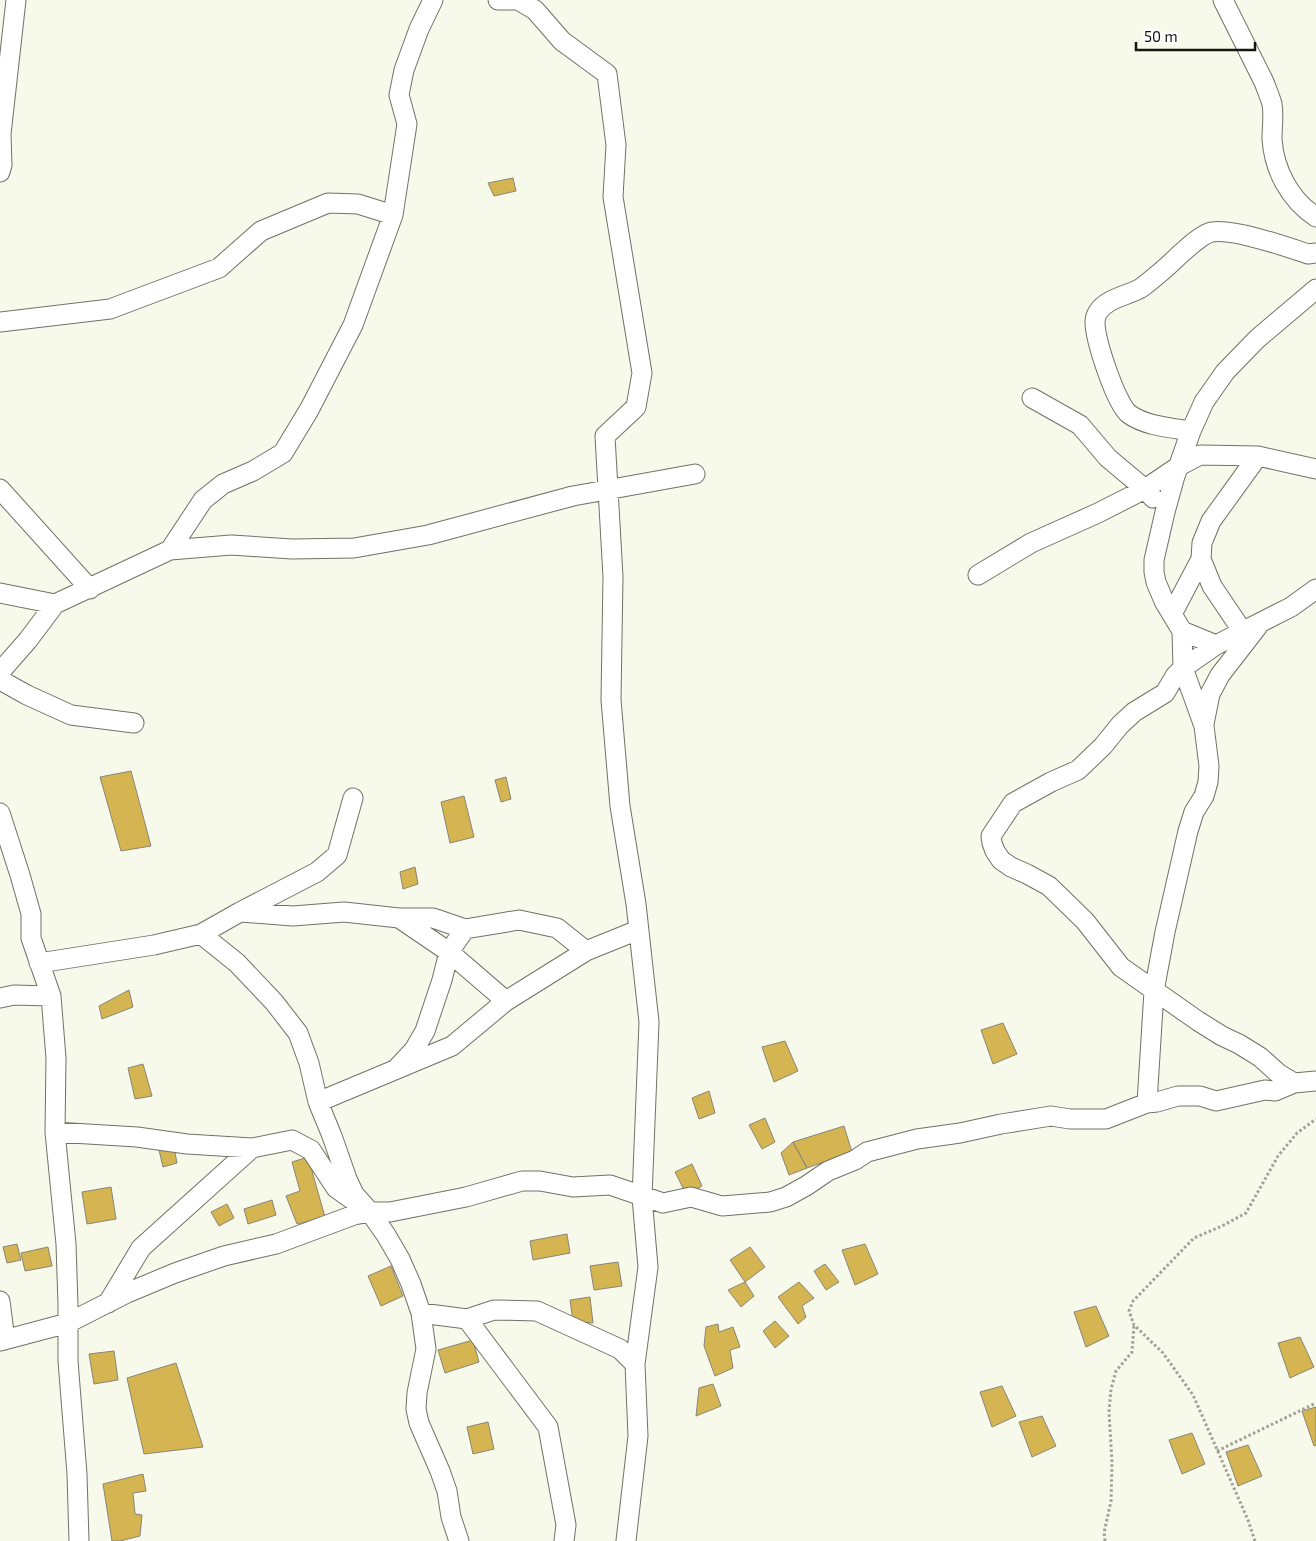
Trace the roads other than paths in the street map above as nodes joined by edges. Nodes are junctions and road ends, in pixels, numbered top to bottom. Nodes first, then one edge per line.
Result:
1 (16, 0) edge
2 (434, 0) edge
3 (498, 0) edge
4 (518, 0) edge
5 (1223, 0) edge
6 (0, 172) edge
7 (393, 215) junction
8 (1316, 217) edge
9 (1316, 253) edge
10 (1316, 289) edge
11 (0, 322) edge
12 (1032, 398) dead end
13 (1192, 444) junction
14 (1258, 456) junction
15 (1179, 466) junction
16 (1316, 469) edge
17 (695, 474) dead end
18 (0, 489) edge
19 (1145, 489) junction
20 (608, 491) junction
21 (1165, 512) junction
22 (170, 550) junction
23 (1201, 559) junction
24 (978, 575) dead end
25 (90, 589) junction
26 (1316, 589) edge
27 (0, 593) edge
28 (55, 604) junction
29 (1172, 614) junction
30 (1261, 622) junction
31 (1182, 631) junction
32 (1242, 632) junction
33 (1216, 645) junction
34 (1183, 668) junction
35 (0, 672) edge
36 (0, 680) edge
37 (134, 723) dead end
38 (1204, 726) junction
39 (353, 798) dead end
40 (0, 813) edge
41 (3, 838) edge
42 (240, 912) junction
43 (399, 918) junction
44 (465, 929) junction
45 (638, 930) junction
46 (201, 934) junction
47 (586, 951) junction
48 (449, 952) junction
49 (39, 963) junction
50 (1154, 991) junction
51 (51, 996) junction
52 (0, 998) edge
53 (506, 1001) junction
54 (394, 1070) junction
55 (1316, 1082) edge
56 (1294, 1083) junction
57 (318, 1102) junction
58 (1147, 1103) junction
59 (55, 1132) junction
60 (252, 1148) junction
61 (642, 1197) junction
62 (370, 1212) junction
63 (0, 1301) edge
64 (108, 1303) junction
65 (421, 1313) junction
66 (467, 1320) junction
67 (68, 1323) junction
68 (3, 1340) edge
69 (635, 1364) junction
70 (79, 1541) edge
71 (459, 1541) edge
72 (564, 1541) edge
73 (626, 1541) edge

1 - 6 street
2 - 7 street
3 - 4 street
4 - 20 street
5 - 8 street
7 - 11 street
7 - 22 street
9 - 13 street
10 - 13 street
12 - 19 street
13 - 14 street
13 - 15 street
14 - 16 street
14 - 23 street
15 - 19 street
15 - 21 street
17 - 20 street
18 - 25 street
19 - 21 street
19 - 24 street
20 - 22 street
20 - 45 street
21 - 29 street
22 - 25 street
23 - 29 street
23 - 32 street
25 - 28 street
26 - 30 street
27 - 28 street
28 - 35 street
29 - 31 street
30 - 32 street
30 - 38 street
31 - 33 street
31 - 34 street
32 - 33 street
33 - 34 street
34 - 38 street
34 - 50 street
36 - 37 street
38 - 50 street
39 - 42 street
40 - 41 street
41 - 49 street
42 - 43 street
42 - 46 street
43 - 44 street
43 - 48 street
44 - 47 street
44 - 48 street
45 - 47 street
45 - 61 street
46 - 49 street
46 - 57 street
47 - 53 street
48 - 53 street
48 - 54 street
49 - 51 street
50 - 56 street
50 - 58 street
51 - 52 street
51 - 59 street
53 - 54 street
54 - 57 street
55 - 56 street
56 - 58 street
57 - 62 street
58 - 61 street
59 - 60 street
59 - 67 street
60 - 62 street
60 - 64 street
61 - 62 street
61 - 69 street
62 - 64 street
62 - 65 street
63 - 68 street
64 - 67 street
65 - 66 street
65 - 71 street
66 - 69 street
66 - 72 street
67 - 68 street
67 - 70 street
69 - 73 street

